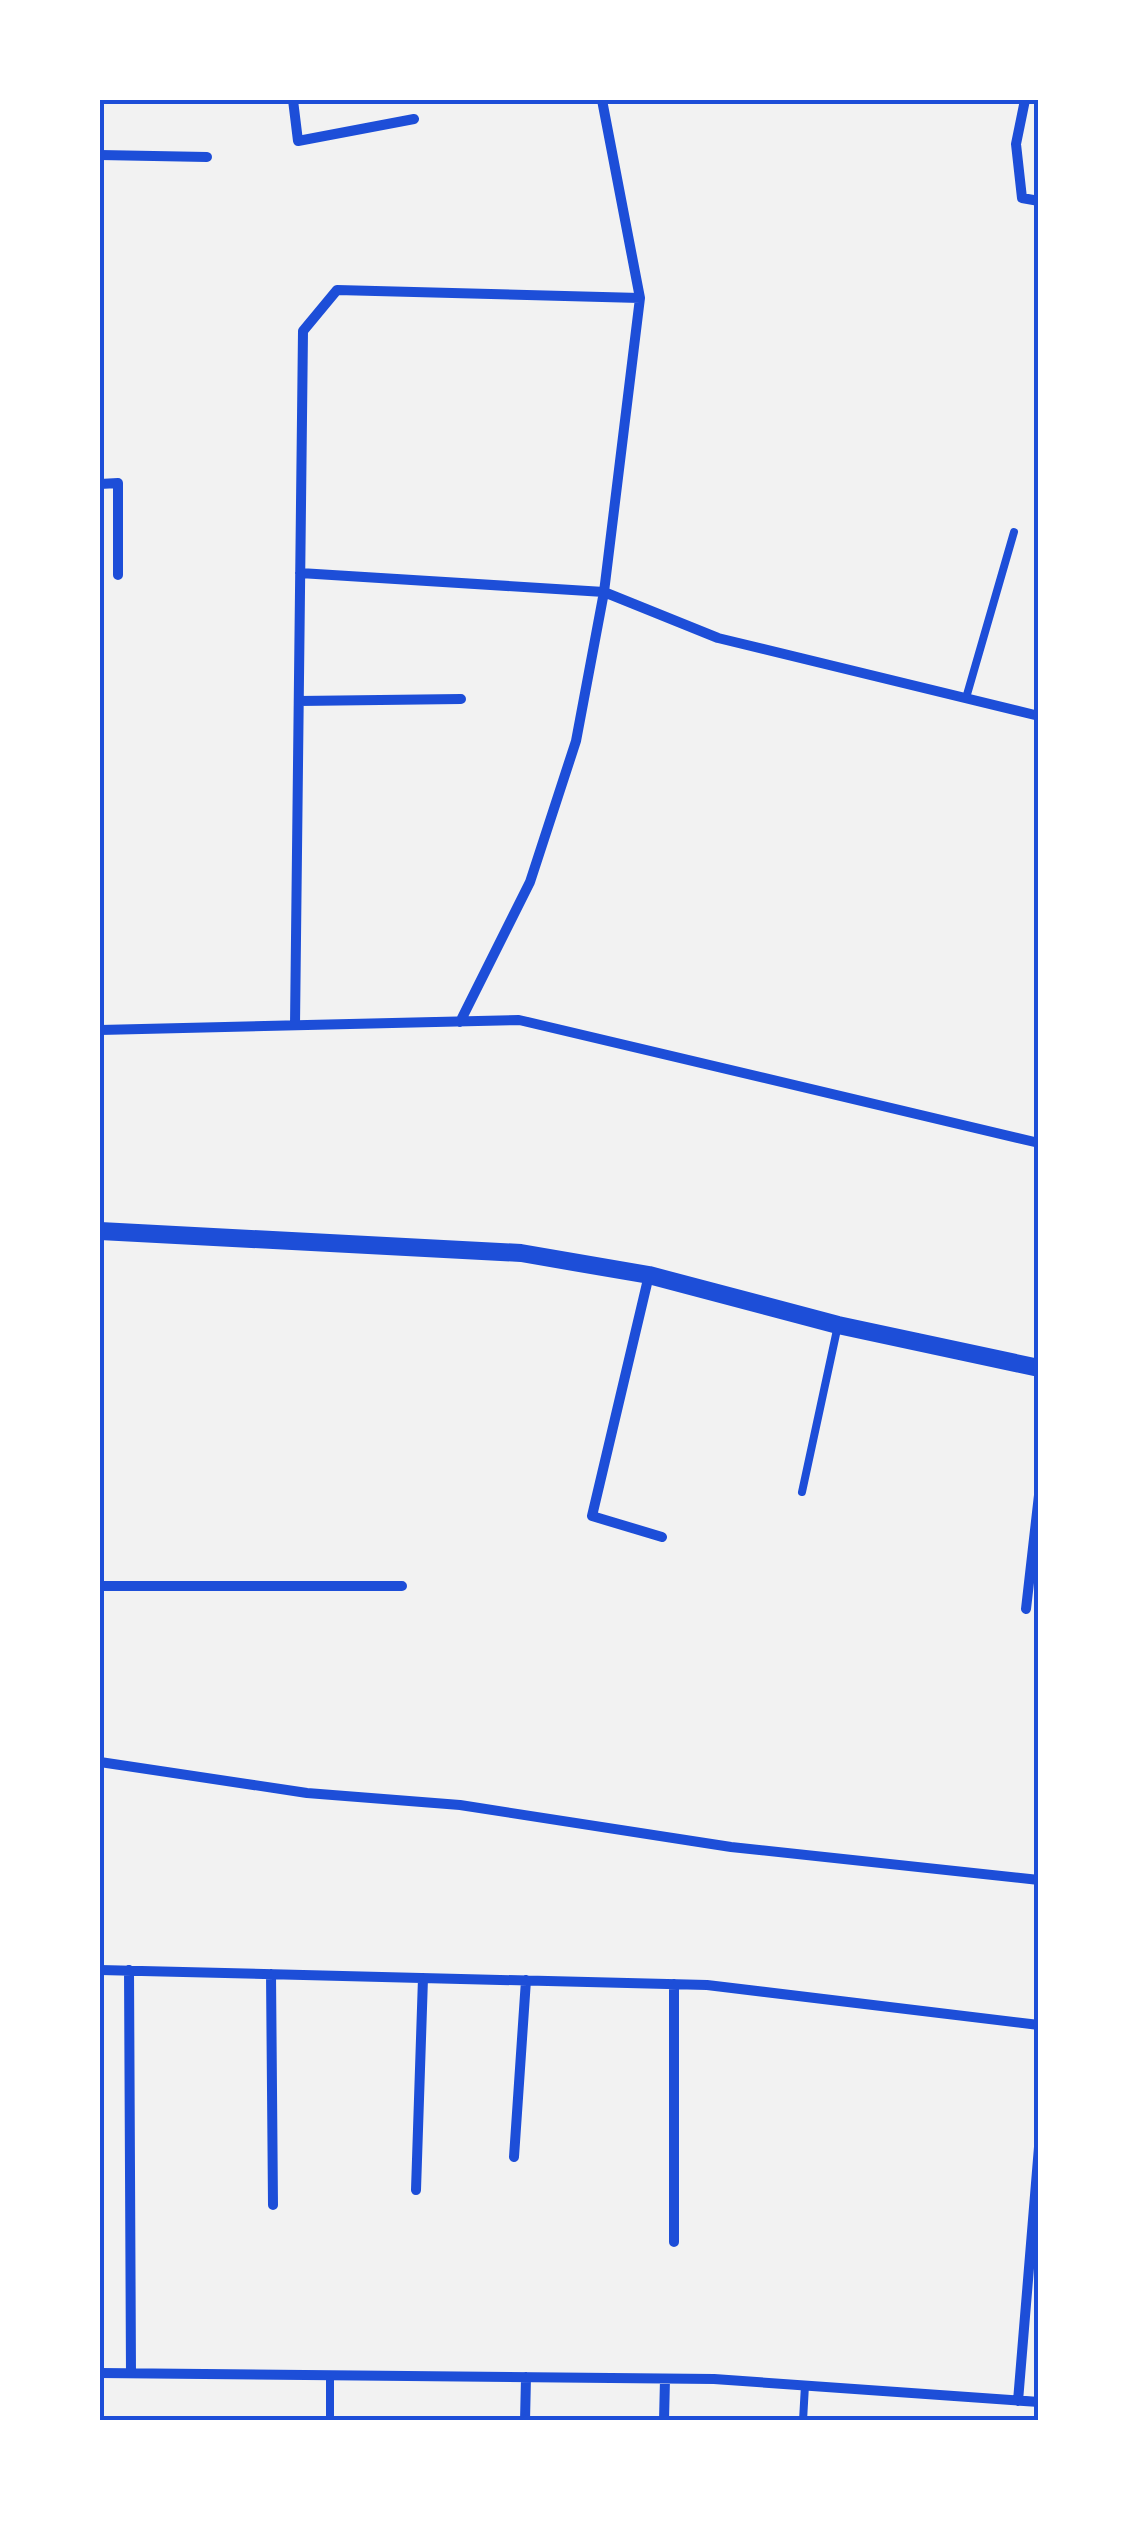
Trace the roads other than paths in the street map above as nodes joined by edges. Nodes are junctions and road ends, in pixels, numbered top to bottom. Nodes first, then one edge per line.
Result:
1 (293, 100) edge
2 (602, 100) edge
3 (1025, 100) edge
4 (414, 120) dead end
5 (100, 155) edge
6 (207, 157) dead end
7 (1039, 201) edge
8 (640, 298) junction
9 (100, 484) edge
10 (1014, 532) dead end
11 (300, 573) junction
12 (118, 575) dead end
13 (604, 592) junction
14 (966, 698) junction
15 (299, 700) junction
16 (461, 700) dead end
17 (1039, 716) edge
18 (460, 1022) junction
19 (295, 1025) junction
20 (100, 1030) edge
21 (1039, 1143) edge
22 (100, 1230) edge
23 (649, 1276) junction
24 (838, 1325) junction
25 (1039, 1368) edge
26 (802, 1492) dead end
27 (1039, 1495) edge
28 (662, 1536) dead end
29 (100, 1586) edge
30 (402, 1586) dead end
31 (1026, 1609) dead end
32 (100, 1762) edge
33 (1039, 1880) edge
34 (100, 1970) edge
35 (129, 1970) junction
36 (271, 1974) junction
37 (424, 1978) junction
38 (526, 1980) junction
39 (674, 1984) junction
40 (1039, 2025) edge
41 (1039, 2147) edge
42 (514, 2157) dead end
43 (416, 2190) dead end
44 (273, 2205) dead end
45 (674, 2242) dead end
46 (100, 2373) edge
47 (132, 2374) junction
48 (330, 2376) junction
49 (526, 2378) junction
50 (665, 2379) junction
51 (804, 2385) junction
52 (1018, 2401) junction
53 (1039, 2402) edge
54 (330, 2421) edge
55 (525, 2421) edge
56 (664, 2421) edge
57 (803, 2421) edge

1 - 4 street
2 - 8 street
3 - 7 street
5 - 6 street
8 - 11 street
8 - 13 street
9 - 12 street
10 - 14 lane
11 - 13 street
11 - 15 street
13 - 14 street
13 - 18 street
14 - 17 street
15 - 16 street
15 - 19 street
18 - 19 street
18 - 21 street
19 - 20 street
22 - 23 street
23 - 24 street
23 - 28 street
24 - 25 street
24 - 26 lane
27 - 31 street
29 - 30 street
32 - 33 street
34 - 35 street
35 - 36 street
35 - 47 street
36 - 37 street
36 - 44 street
37 - 38 street
37 - 43 street
38 - 39 street
38 - 42 street
39 - 40 street
39 - 45 street
41 - 52 street
46 - 47 street
47 - 48 street
48 - 49 street
48 - 54 lane
49 - 50 street
49 - 55 street
50 - 51 street
50 - 56 street
51 - 52 street
51 - 57 lane
52 - 53 street

